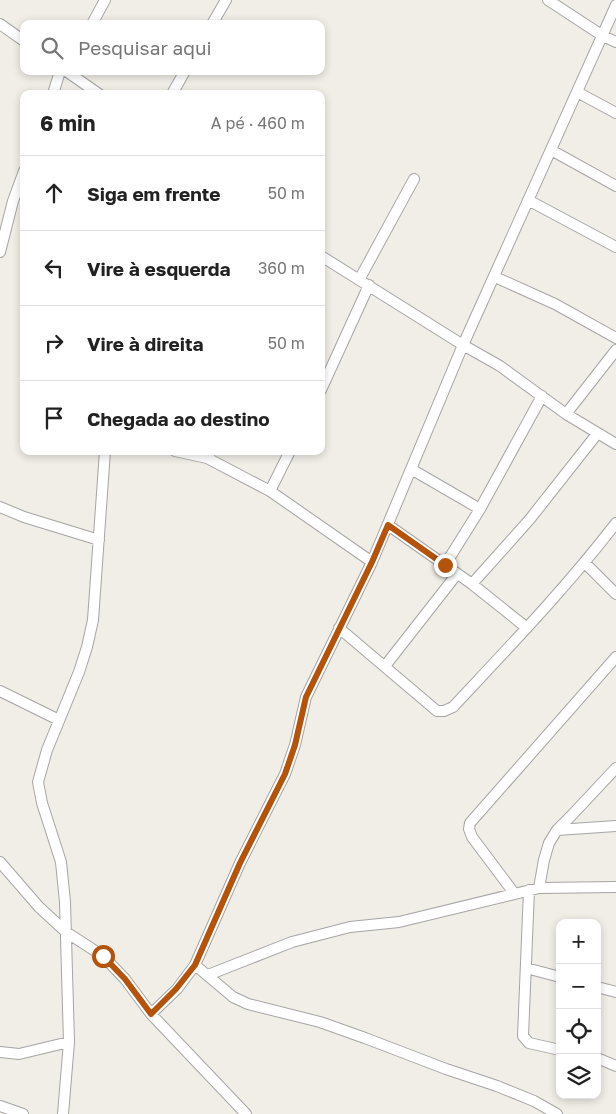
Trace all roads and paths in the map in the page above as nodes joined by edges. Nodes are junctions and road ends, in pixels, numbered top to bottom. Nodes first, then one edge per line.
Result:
1 (105, 0) edge
2 (226, 0) edge
3 (548, 0) edge
4 (616, 5) edge
5 (94, 20) edge
6 (214, 20) edge
7 (0, 24) edge
8 (603, 36) junction
9 (20, 38) edge
10 (616, 42) edge
11 (59, 75) edge
12 (72, 75) edge
13 (183, 75) edge
14 (53, 90) edge
15 (92, 90) edge
16 (174, 90) edge
17 (577, 92) junction
18 (616, 113) edge
19 (551, 150) junction
20 (414, 180) dead end
21 (20, 182) edge
22 (616, 186) edge
23 (528, 200) junction
24 (616, 247) edge
25 (0, 252) edge
26 (325, 259) edge
27 (495, 277) junction
28 (359, 280) junction
29 (369, 285) junction
30 (616, 338) edge
31 (463, 345) junction
32 (616, 350) edge
33 (325, 381) edge
34 (542, 396) junction
35 (566, 414) junction
36 (597, 434) junction
37 (616, 444) edge
38 (106, 455) edge
39 (209, 455) edge
40 (288, 455) edge
41 (411, 469) junction
42 (270, 491) junction
43 (0, 507) edge
44 (480, 509) junction
45 (616, 523) edge
46 (388, 525) junction
47 (99, 540) junction
48 (372, 562) junction
49 (585, 563) junction
50 (445, 565) junction
51 (457, 574) junction
52 (472, 584) junction
53 (616, 594) edge
54 (340, 628) junction
55 (528, 628) junction
56 (616, 657) edge
57 (384, 666) junction
58 (0, 691) edge
59 (59, 720) junction
60 (616, 768) edge
61 (616, 826) edge
62 (556, 830) junction
63 (0, 862) edge
64 (616, 887) edge
65 (534, 889) junction
66 (514, 893) junction
67 (66, 932) junction
68 (195, 965) junction
69 (526, 968) junction
70 (208, 975) junction
71 (556, 976) edge
72 (601, 988) edge
73 (616, 992) edge
74 (151, 1014) junction
75 (69, 1042) junction
76 (556, 1049) edge
77 (0, 1052) edge
78 (601, 1060) edge
79 (616, 1066) edge
80 (0, 1106) edge
81 (23, 1114) edge
82 (63, 1114) edge
83 (246, 1114) edge
84 (557, 1114) edge

1 - 5 street
2 - 6 street
3 - 8 street
4 - 8 street
7 - 9 street
8 - 10 street
8 - 17 street
11 - 14 street
12 - 15 street
13 - 16 street
17 - 18 street
17 - 19 street
19 - 22 street
19 - 23 street
20 - 28 street
21 - 25 street
23 - 24 street
23 - 27 street
26 - 28 street
27 - 30 street
27 - 31 street
28 - 29 street
29 - 31 street
29 - 33 street
31 - 34 street
31 - 41 street
32 - 35 street
34 - 35 street
34 - 44 street
35 - 36 street
36 - 37 street
36 - 52 street
38 - 47 street
39 - 42 street
40 - 42 street
41 - 44 street
41 - 46 street
42 - 48 street
43 - 47 street
44 - 50 street
45 - 49 street
46 - 48 street
46 - 50 street
47 - 59 street
48 - 54 street
49 - 53 street
49 - 55 street
50 - 51 street
51 - 52 street
51 - 57 street
52 - 55 street
54 - 57 street
54 - 68 street
55 - 57 street
56 - 66 street
58 - 59 street
59 - 67 street
60 - 62 street
61 - 62 street
62 - 65 street
63 - 67 street
64 - 65 street
65 - 66 street
65 - 69 street
66 - 70 street
67 - 74 street
67 - 75 street
68 - 70 street
68 - 74 street
69 - 71 street
69 - 76 street
70 - 84 street
72 - 73 street
74 - 83 street
75 - 77 street
75 - 82 street
78 - 79 street
80 - 81 street

